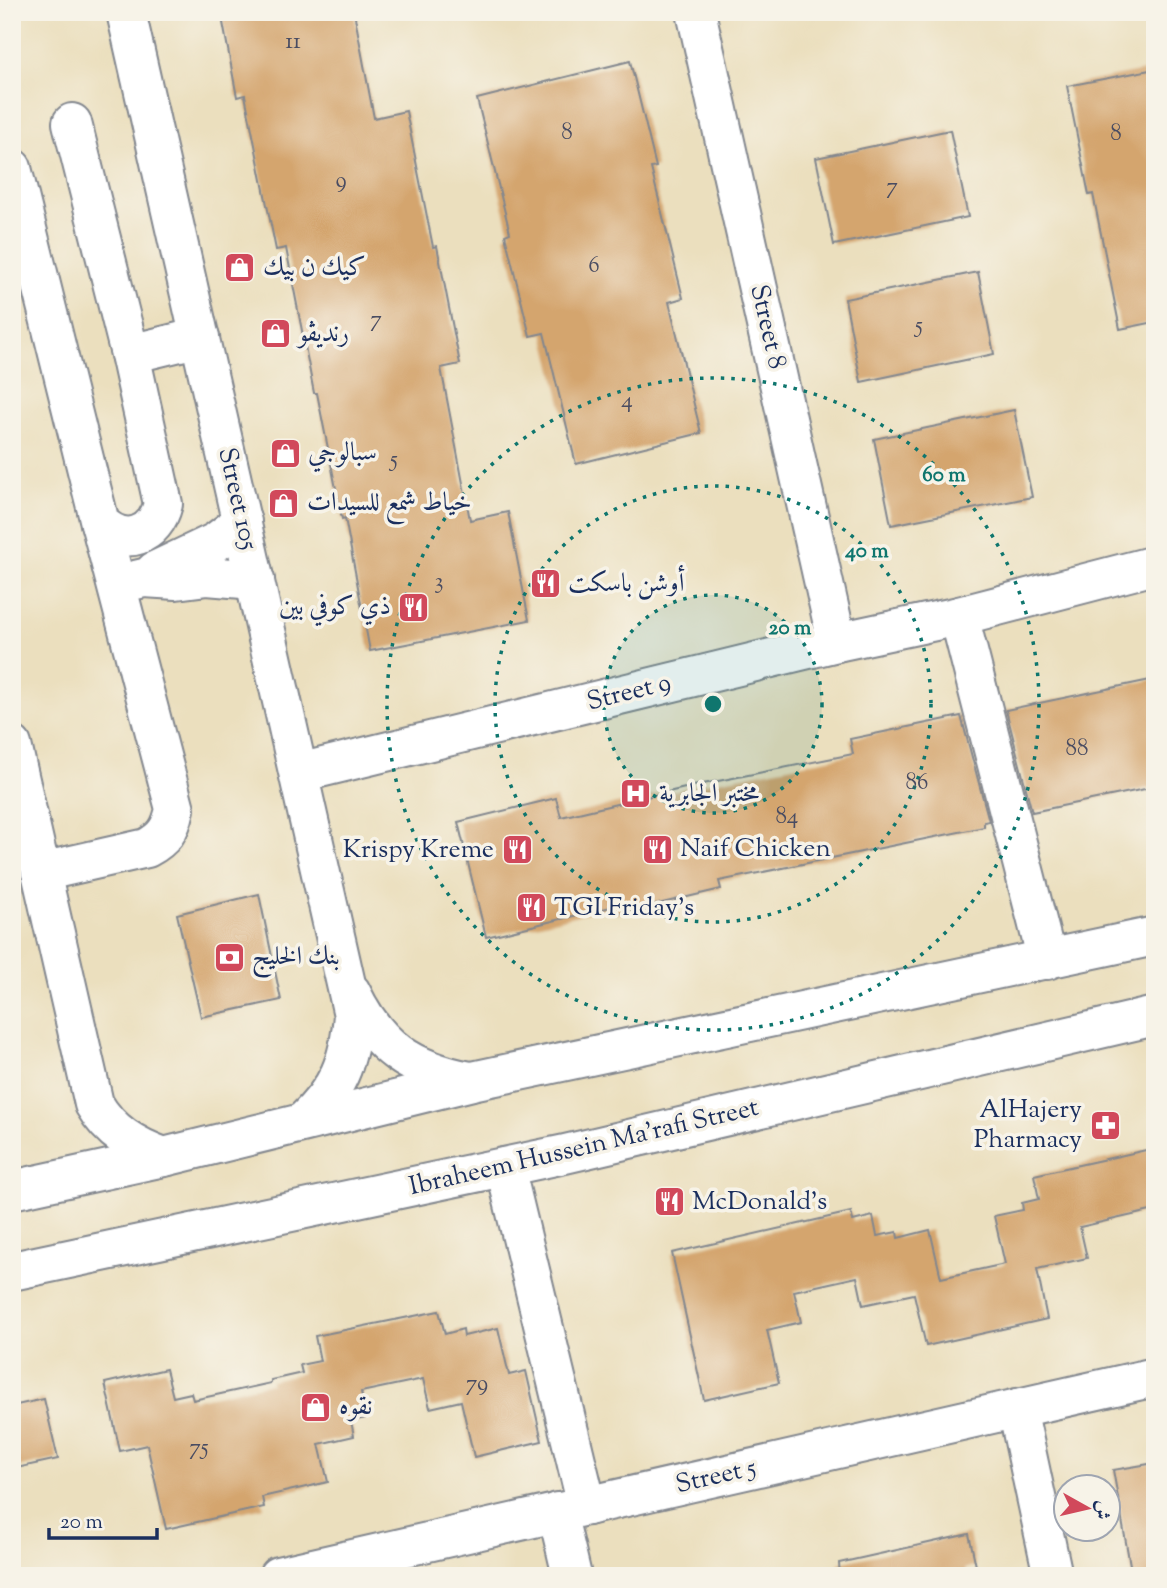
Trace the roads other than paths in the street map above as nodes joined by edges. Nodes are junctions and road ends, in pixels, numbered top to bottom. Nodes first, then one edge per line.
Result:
1 (126, 12) edge
2 (696, 12) edge
3 (72, 123) dead end
4 (12, 168) edge
5 (200, 337) junction
6 (130, 354) junction
7 (242, 522) junction
8 (100, 523) junction
9 (1155, 565) edge
10 (255, 580) junction
11 (131, 581) junction
12 (959, 616) junction
13 (837, 642) junction
14 (12, 745) edge
15 (299, 773) junction
16 (41, 872) junction
17 (1155, 936) edge
18 (1047, 960) junction
19 (348, 985) junction
20 (1155, 1016) edge
21 (472, 1081) junction
22 (303, 1122) junction
23 (164, 1157) junction
24 (505, 1167) junction
25 (12, 1190) edge
26 (12, 1271) edge
27 (1155, 1377) edge
28 (1017, 1408) junction
29 (572, 1509) junction
30 (278, 1576) edge
31 (572, 1576) edge
32 (1053, 1576) edge

1 - 5 street, Street 105
2 - 13 street, Street 8
3 - 6 street
4 - 8 street
5 - 6 street
5 - 7 street, Street 105
6 - 8 street
7 - 10 street, Street 105
7 - 11 street
8 - 11 street
9 - 12 street, Street 9
10 - 11 street
10 - 15 street, Street 105
11 - 16 street
12 - 13 street, Street 9
12 - 18 street
13 - 15 street, Street 9
14 - 16 street
15 - 19 street, Street 105
16 - 23 street
17 - 18 street
18 - 21 street
19 - 21 street, Street 105
19 - 22 street, Street 105
20 - 24 street, Ibraheem Hussein Ma'rafi Street
21 - 22 street
22 - 23 street
23 - 25 street
24 - 26 street, Ibraheem Hussein Ma'rafi Street
24 - 29 street
27 - 28 street, Street 5
28 - 29 street, Street 5
28 - 32 street
29 - 30 street, Street 5
29 - 31 street

